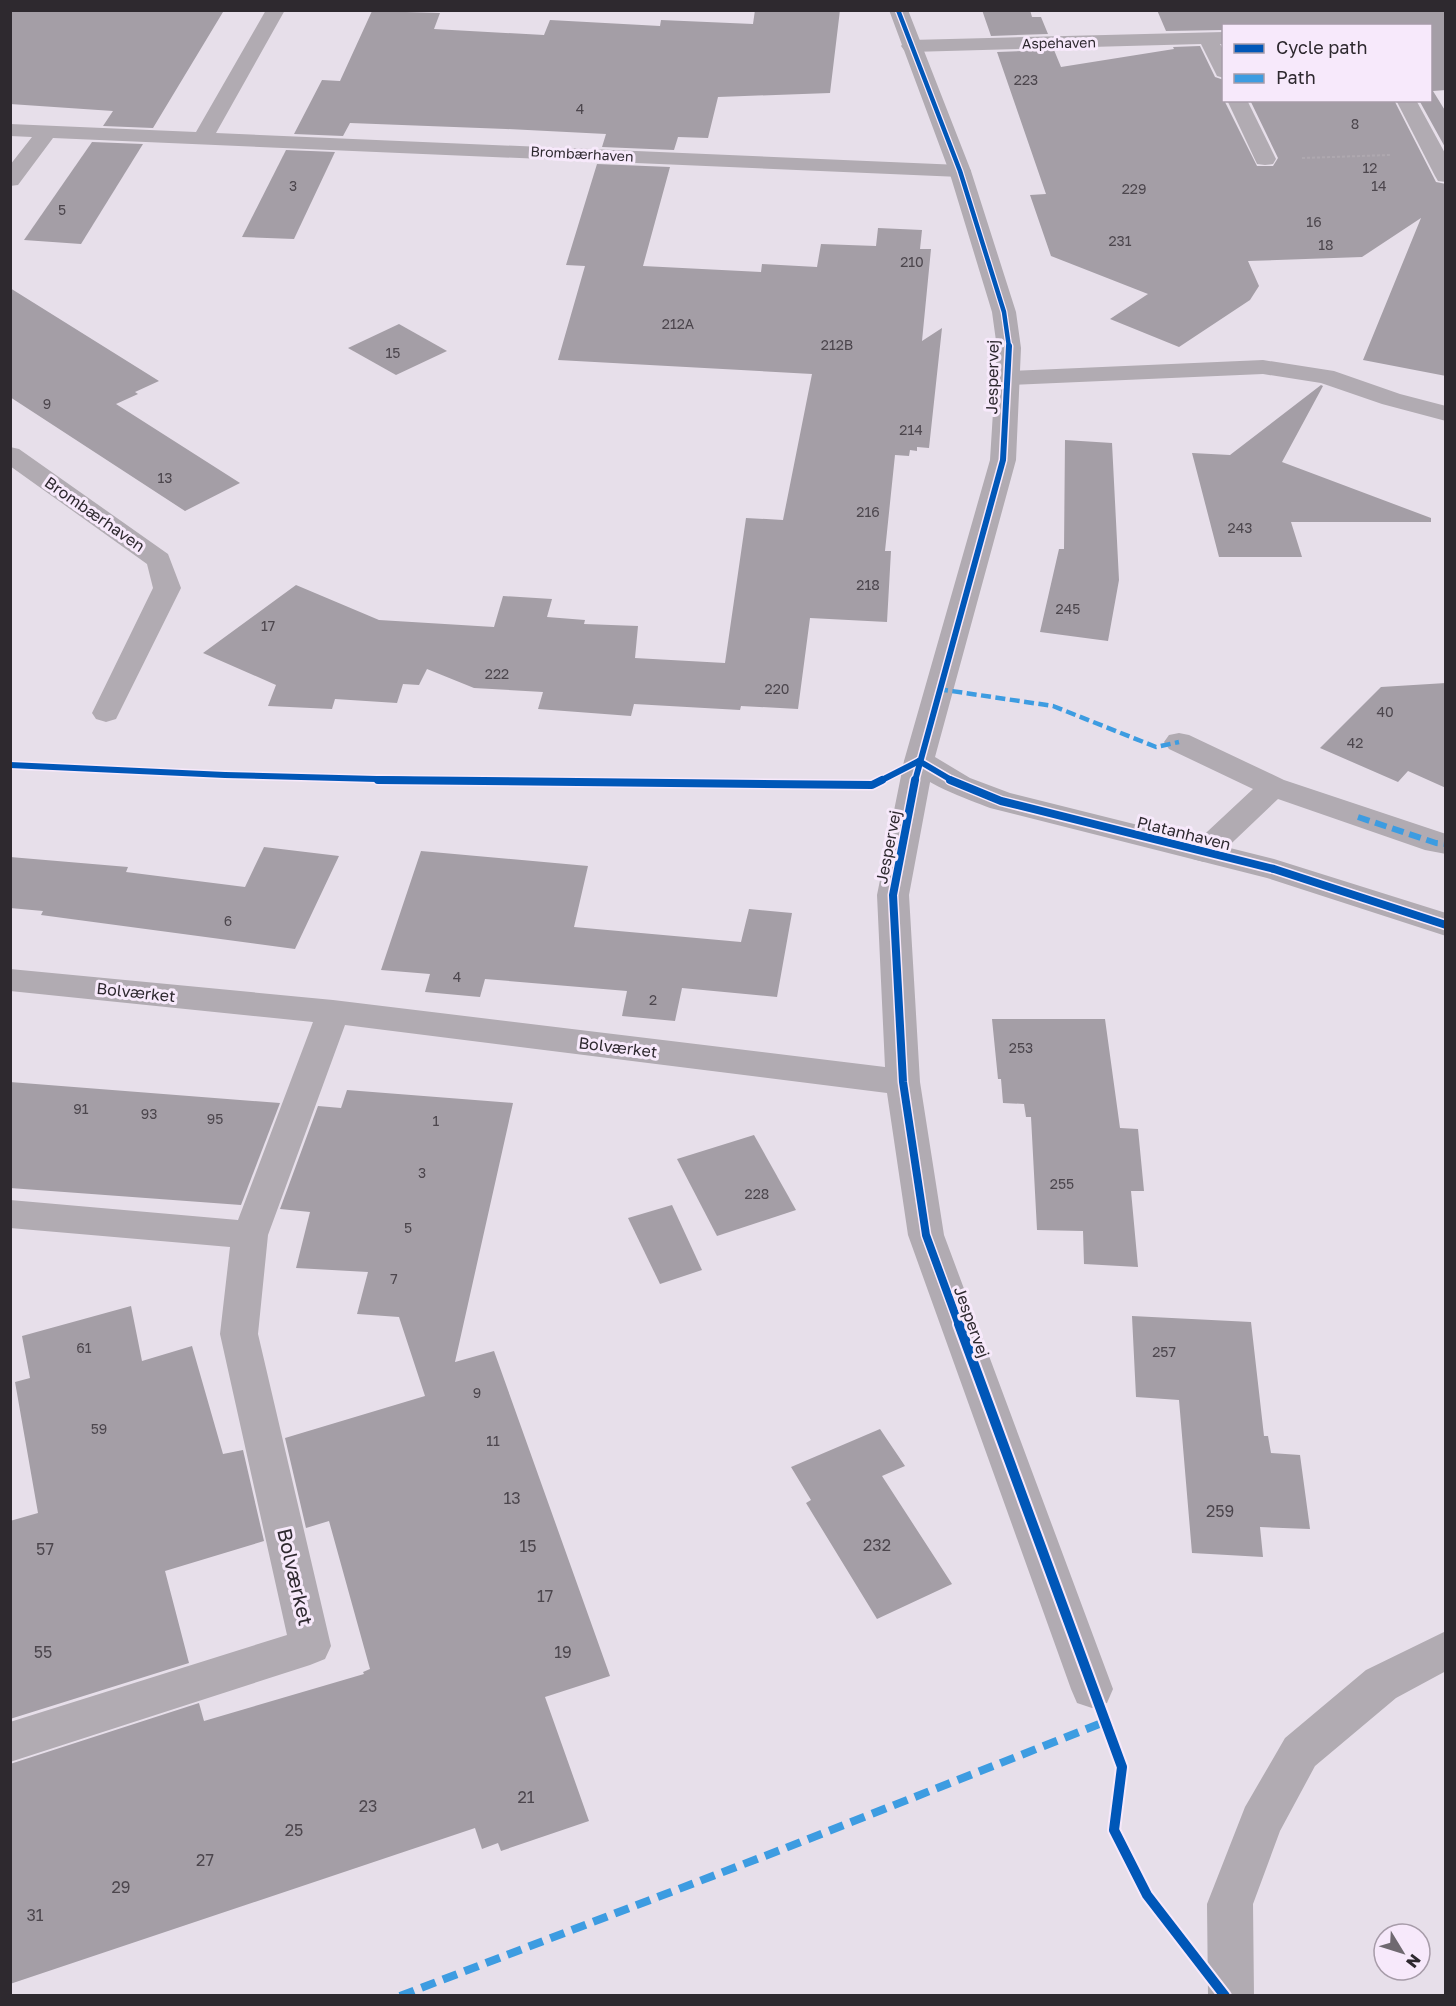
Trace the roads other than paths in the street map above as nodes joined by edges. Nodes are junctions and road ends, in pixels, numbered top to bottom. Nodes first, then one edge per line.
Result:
1 (276, 10) edge
2 (898, 10) edge
3 (1216, 38) edge
4 (911, 46) junction
5 (1222, 64) edge
6 (1238, 102) edge
7 (1407, 102) edge
8 (10, 130) edge
9 (47, 132) junction
10 (203, 137) junction
11 (1265, 159) road end
12 (960, 171) junction
13 (1446, 176) edge
14 (10, 180) edge
15 (1008, 378) junction
16 (1446, 414) edge
17 (10, 454) edge
18 (106, 713) dead end
19 (1179, 742) dead end
20 (919, 761) junction
21 (1273, 787) junction
22 (1446, 844) edge
23 (1204, 852) junction
24 (1446, 925) edge
25 (10, 980) edge
26 (333, 1012) junction
27 (903, 1082) junction
28 (10, 1214) edge
29 (250, 1235) junction
30 (1446, 1650) edge
31 (1092, 1689) dead end
32 (10, 1742) edge
33 (1231, 1995) edge

1 - 10 street
2 - 4 street, Jespervej
3 - 4 street, Aspehaven
3 - 5 street, Aspehaven
4 - 12 street, Jespervej
6 - 11 street
7 - 13 street
8 - 9 street, Brombærhaven
9 - 10 street, Brombærhaven
9 - 14 street
10 - 12 street, Brombærhaven
12 - 15 street, Jespervej
15 - 16 street, Jespervej
15 - 20 street, Jespervej
17 - 18 street, Brombærhaven
19 - 21 street
20 - 23 street, Platanhaven
20 - 27 street, Jespervej
21 - 22 street
21 - 23 street, Platanhaven
23 - 24 street, Platanhaven
25 - 26 street, Bolværket
26 - 27 street, Bolværket
26 - 29 street, Bolværket
27 - 31 street, Jespervej
28 - 29 street
29 - 32 street, Bolværket
30 - 33 street

